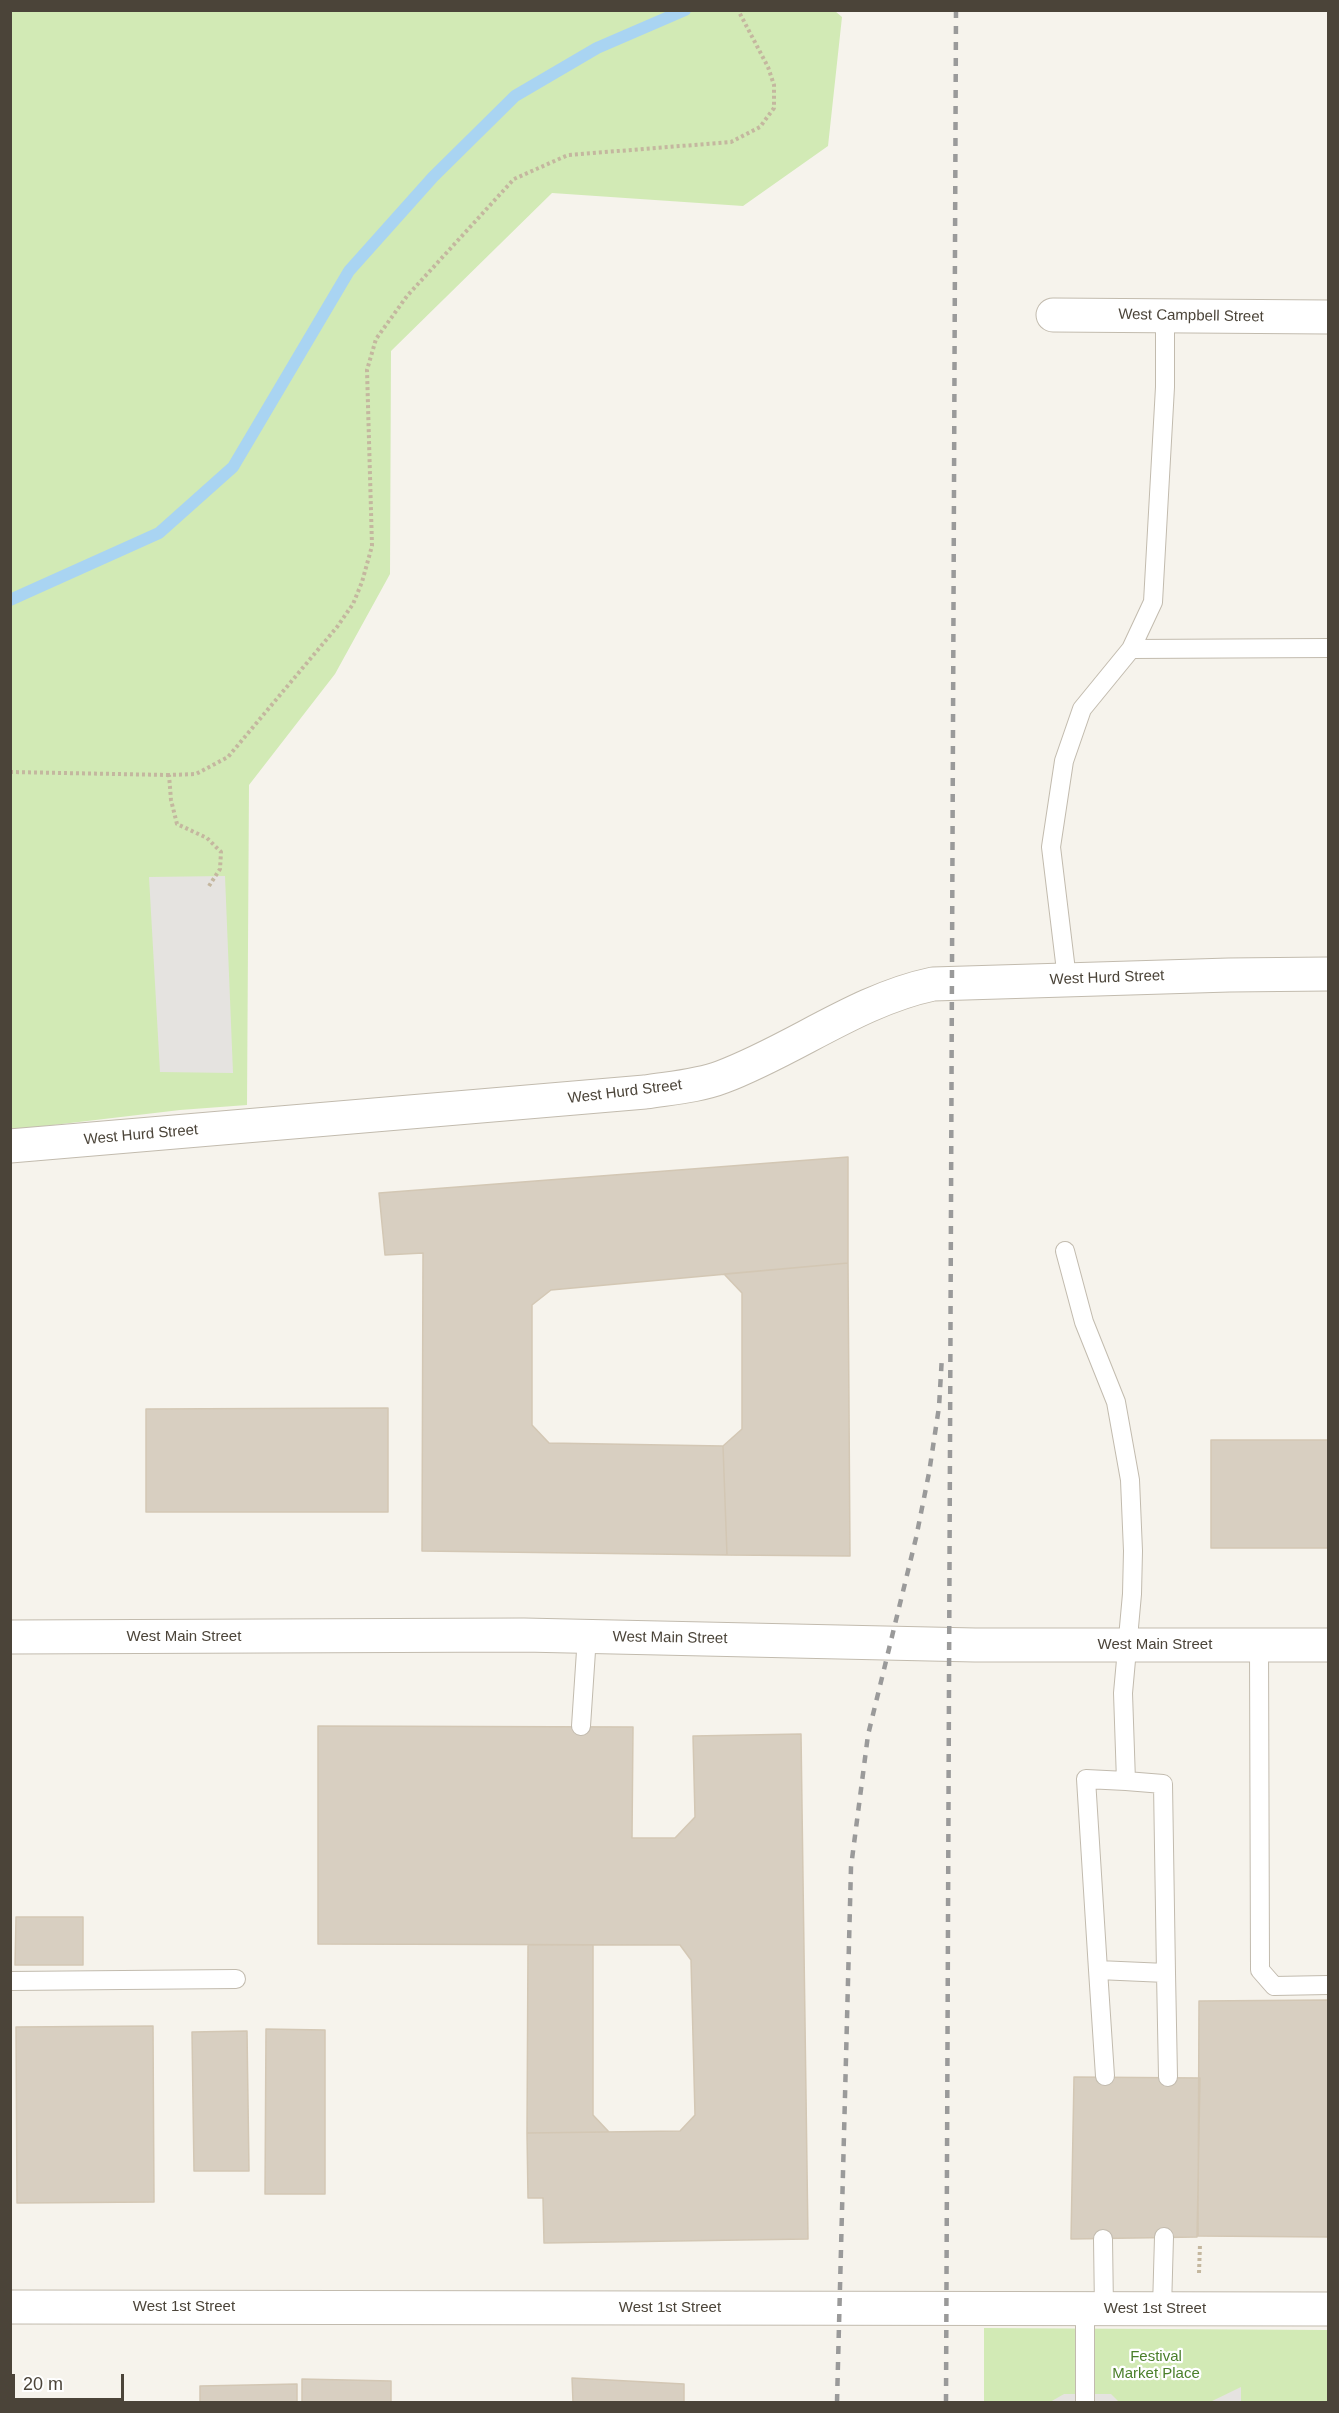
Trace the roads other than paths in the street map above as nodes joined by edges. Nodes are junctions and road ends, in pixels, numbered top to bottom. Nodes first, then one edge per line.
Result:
1 (1053, 315) dead end
2 (1165, 315) junction
3 (1329, 317) edge
4 (1329, 648) edge
5 (1131, 649) junction
6 (1329, 974) edge
7 (1067, 979) junction
8 (10, 1146) edge
9 (1065, 1251) dead end
10 (587, 1636) junction
11 (10, 1637) edge
12 (1259, 1645) junction
13 (1329, 1645) edge
14 (1127, 1646) junction
15 (580, 1726) dead end
16 (1126, 1781) junction
17 (1098, 1970) junction
18 (1167, 1973) junction
19 (236, 1978) dead end
20 (10, 1982) edge
21 (1329, 1985) edge
22 (1105, 2076) dead end
23 (1168, 2077) dead end
24 (1164, 2237) dead end
25 (1103, 2239) dead end
26 (10, 2307) edge
27 (1162, 2308) junction
28 (1095, 2309) junction
29 (1329, 2309) edge
30 (1085, 2403) edge

1 - 2 street, West Campbell Street
2 - 3 street, West Campbell Street
2 - 5 lane
4 - 5 lane
5 - 7 lane
6 - 7 street, West Hurd Street
7 - 8 street, West Hurd Street
9 - 14 lane
10 - 11 street, West Main Street
10 - 14 street, West Main Street
10 - 15 lane
12 - 13 street, West Main Street
12 - 14 street, West Main Street
12 - 21 lane
14 - 16 lane
16 - 17 lane
16 - 18 lane
17 - 18 lane
17 - 22 lane
18 - 23 lane
19 - 20 lane
24 - 27 lane
25 - 28 lane
26 - 28 street, West 1st Street
27 - 28 street, West 1st Street
27 - 29 street, West 1st Street
28 - 30 lane

